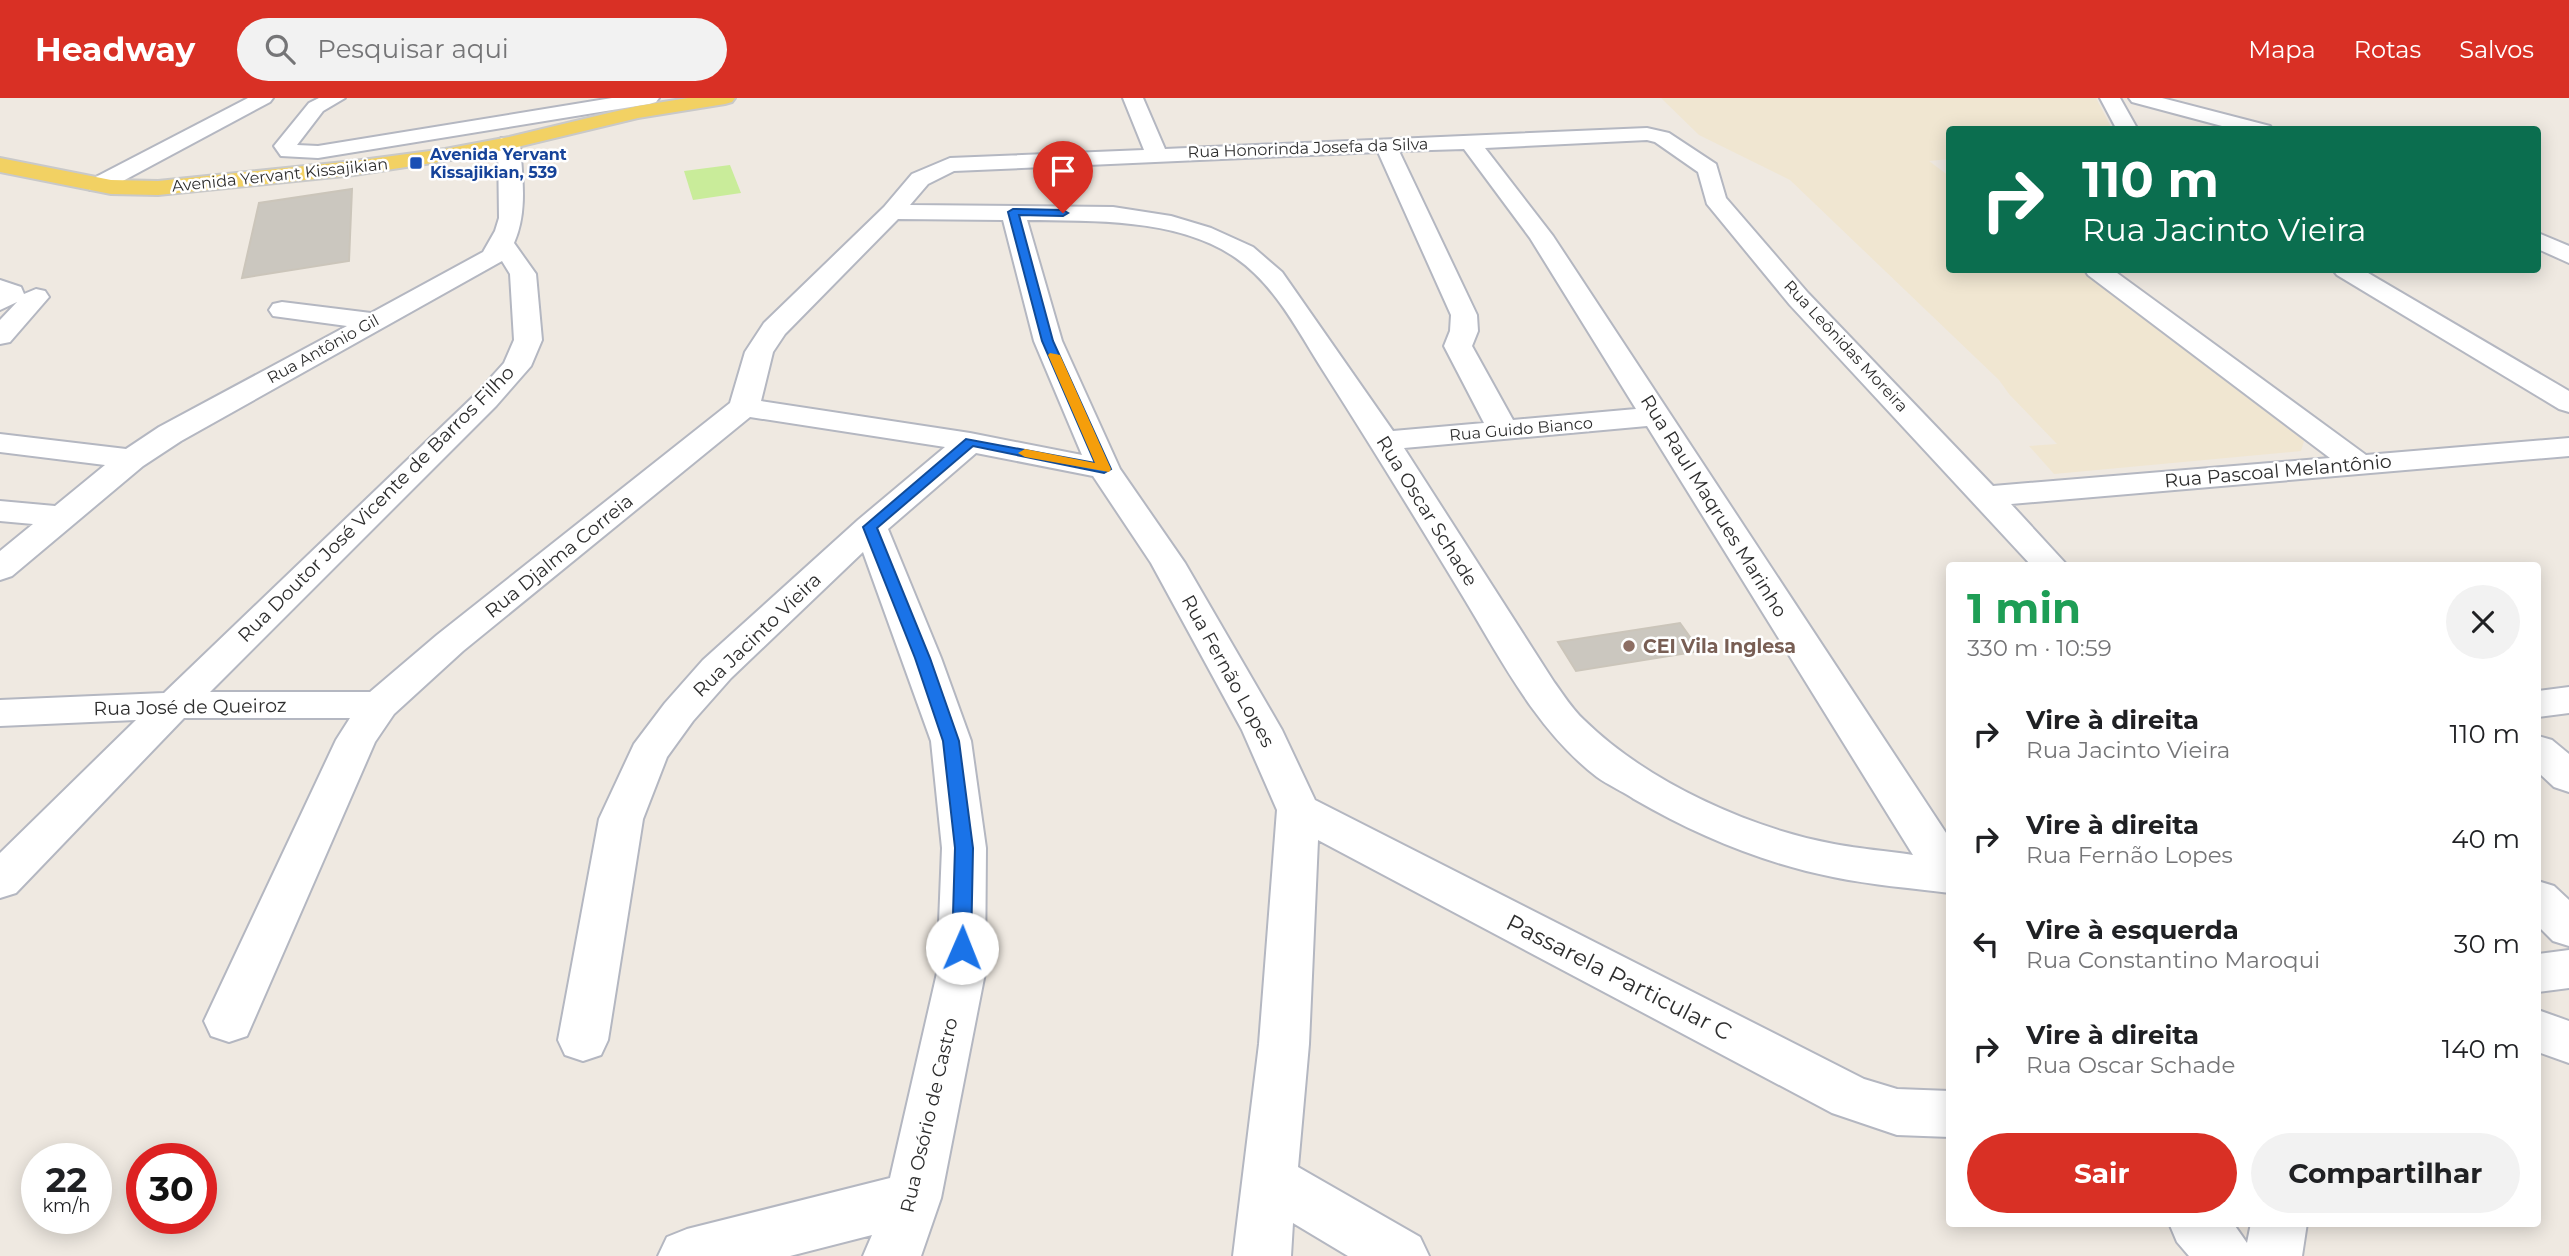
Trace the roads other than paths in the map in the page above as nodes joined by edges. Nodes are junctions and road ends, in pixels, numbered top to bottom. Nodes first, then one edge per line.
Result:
1 (263, 98) edge
2 (335, 98) edge
3 (649, 98) edge
4 (725, 98) edge
5 (1133, 98) edge
6 (2110, 98) edge
7 (2139, 98) edge
8 (2196, 98) edge
9 (2227, 101) dead end
10 (240, 111) junction
11 (2126, 126) edge
12 (2248, 126) edge
13 (1647, 134) joint
14 (1470, 142) junction
15 (509, 143) junction
16 (1385, 145) junction
17 (213, 149) dead end
18 (1156, 154) junction
19 (0, 164) edge
20 (98, 185) junction
21 (892, 212) junction
22 (1013, 212) junction
23 (2541, 242) edge
24 (503, 245) junction
25 (2569, 256) edge
26 (2101, 273) edge
27 (2351, 273) edge
28 (0, 288) edge
29 (36, 297) dead end
30 (0, 302) edge
31 (282, 310) dead end
32 (373, 321) junction
33 (0, 336) edge
34 (2569, 403) edge
35 (744, 407) junction
36 (1657, 416) junction
37 (1503, 430) junction
38 (1384, 441) junction
39 (970, 442) junction
40 (0, 443) edge
41 (2569, 447) edge
42 (132, 459) junction
43 (2359, 464) junction
44 (1104, 469) junction
45 (1987, 496) junction
46 (0, 511) edge
47 (61, 517) junction
48 (870, 527) junction
49 (2047, 562) edge
50 (0, 569) edge
51 (2569, 700) edge
52 (2541, 704) edge
53 (174, 705) junction
54 (380, 705) junction
55 (0, 713) edge
56 (2541, 753) edge
57 (2569, 778) edge
58 (1298, 810) junction
59 (1946, 870) edge
60 (1946, 876) edge
61 (0, 881) edge
62 (2541, 909) edge
63 (2554, 958) edge
64 (229, 1021) dead end
65 (2541, 1032) edge
66 (583, 1040) dead end
67 (2569, 1042) edge
68 (1946, 1114) edge
69 (1272, 1181) junction
70 (913, 1198) junction
71 (2200, 1227) edge
72 (2278, 1227) edge
73 (687, 1256) edge
74 (892, 1256) edge
75 (1262, 1256) edge
76 (1400, 1256) edge
77 (2224, 1256) edge
78 (2273, 1256) edge

1 - 10 street
2 - 3 street
4 - 15 main road, Avenida Yervant Kissajikian
5 - 18 street
6 - 11 street
7 - 12 street
8 - 9 street
10 - 17 street
10 - 20 street
13 - 14 street, Rua Honorinda Josefa da Silva
13 - 45 street, Rua Leônidas Moreira
14 - 16 street, Rua Honorinda Josefa da Silva
14 - 36 street, Rua Raul Maqrues Marinho
15 - 20 main road, Avenida Yervant Kissajikian
15 - 24 street
16 - 18 street, Rua Honorinda Josefa da Silva
16 - 37 street
18 - 21 street, Rua Honorinda Josefa da Silva
19 - 20 main road, Avenida Yervant Kissajikian
21 - 22 street, Rua Oscar Schade
21 - 35 street
22 - 38 street, Rua Oscar Schade
22 - 44 street, Rua Fernão Lopes
23 - 25 street
24 - 32 street, Rua Antônio Gil
24 - 53 street, Rua Doutor José Vicente de Barros Filho
26 - 43 street
27 - 34 street
28 - 30 street
29 - 33 street
31 - 32 street
32 - 42 street, Rua Antônio Gil
35 - 39 street
35 - 54 street, Rua Djalma Correia
36 - 37 street, Rua Guido Bianco
36 - 59 street, Rua Raul Maqrues Marinho
37 - 38 street, Rua Guido Bianco
38 - 60 street, Rua Oscar Schade
39 - 44 street
39 - 48 street, Rua Jacinto Vieira
40 - 42 street
41 - 43 street, Rua Pascoal Melantônio
42 - 47 street, Rua Antônio Gil
43 - 45 street, Rua Pascoal Melantônio
44 - 58 street, Rua Fernão Lopes
45 - 49 street, Rua Leônidas Moreira
46 - 47 street
47 - 50 street, Rua Antônio Gil
48 - 66 street, Rua Jacinto Vieira
48 - 70 street, Rua Osório de Castro
51 - 52 street
53 - 54 street, Rua José de Queiroz
53 - 55 street, Rua José de Queiroz
53 - 61 street, Rua Doutor José Vicente de Barros Filho
54 - 64 street, Rua Djalma Correia
56 - 57 street
58 - 68 street, Passarela Particular C
58 - 69 street, Rua Fernão Lopes
62 - 63 street
65 - 67 street
69 - 75 street, Rua Fernão Lopes
69 - 76 street
70 - 73 street
70 - 74 street, Rua Osório de Castro
71 - 77 street
72 - 78 street

